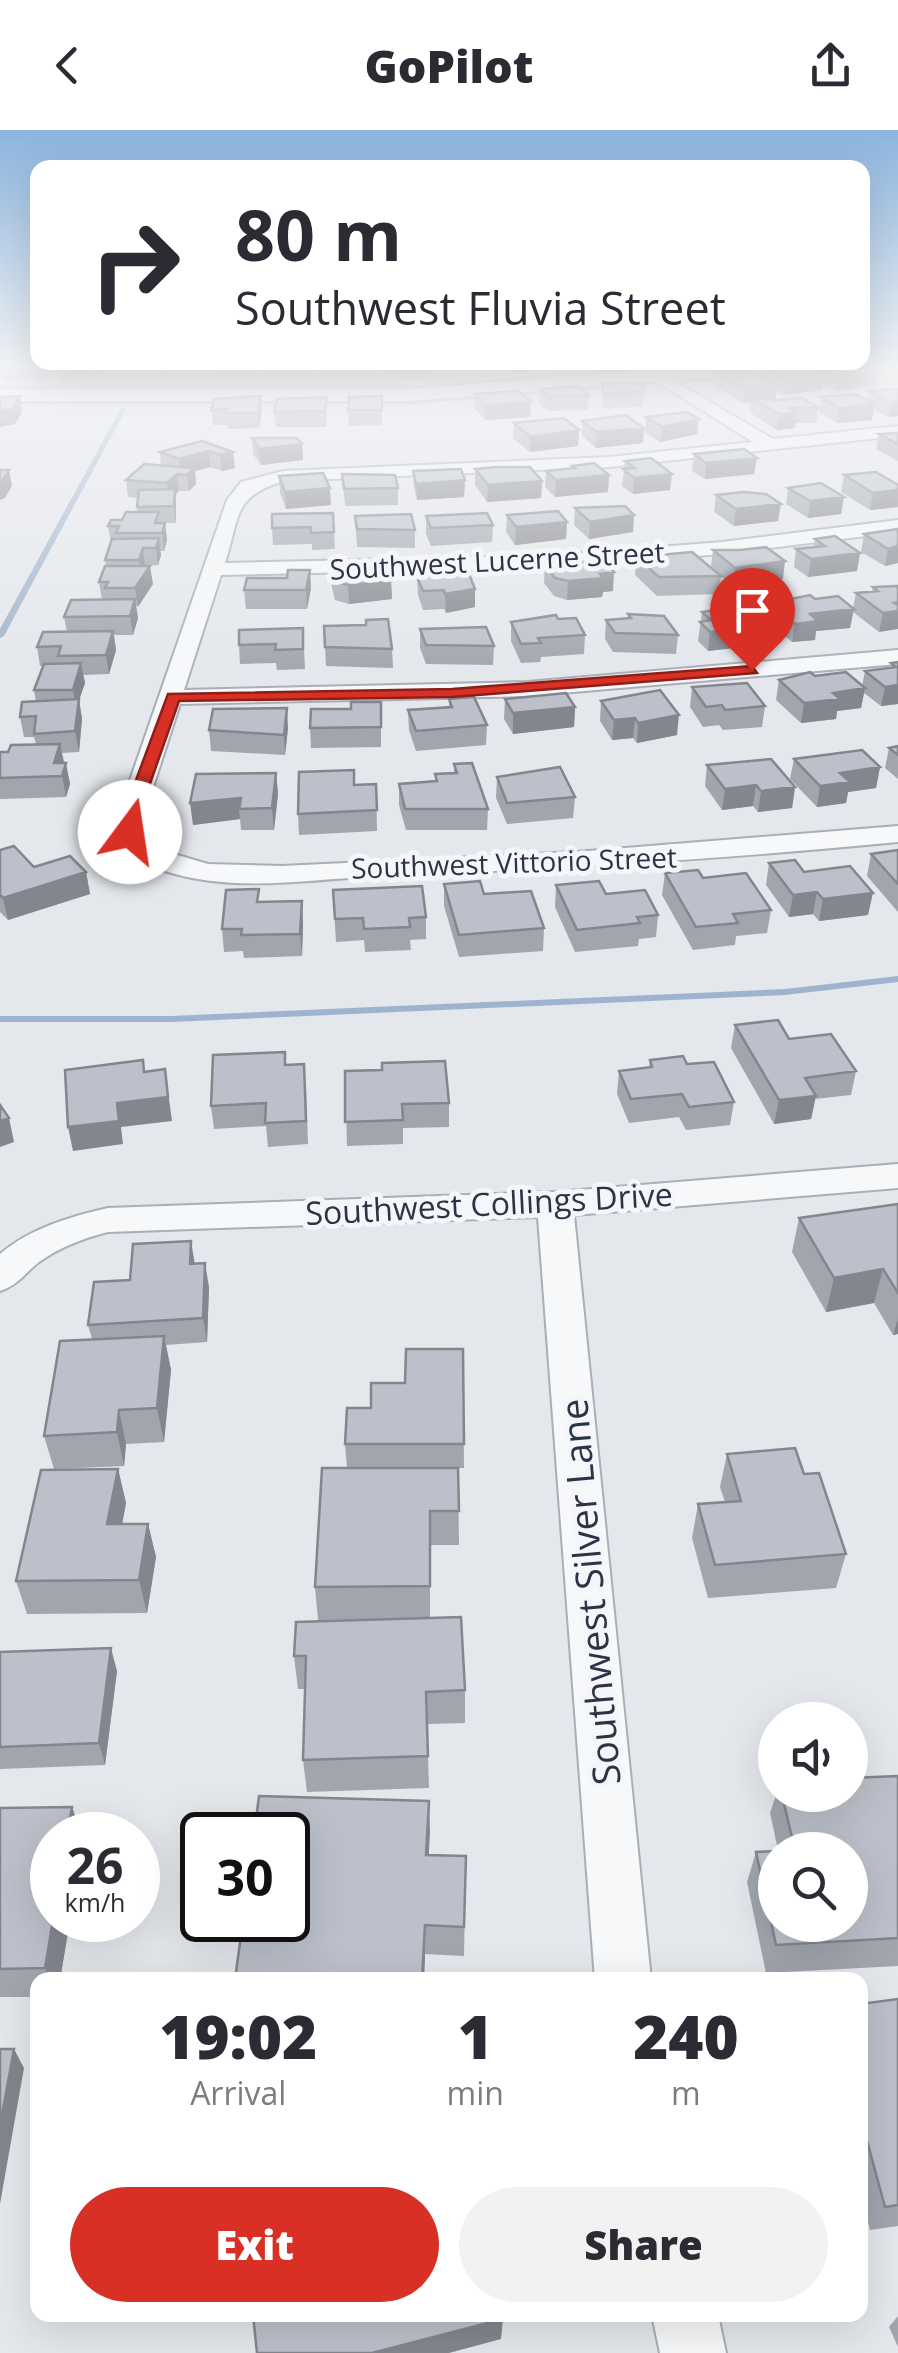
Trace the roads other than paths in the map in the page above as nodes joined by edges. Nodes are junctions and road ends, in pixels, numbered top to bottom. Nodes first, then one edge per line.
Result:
1 (408, 472) edge
2 (898, 526) edge
3 (214, 570) junction
4 (898, 657) edge
5 (173, 696) junction
6 (898, 834) edge
7 (898, 1176) edge
8 (555, 1204) junction
9 (0, 1278) edge
10 (622, 1972) edge
11 (686, 2322) edge
12 (693, 2353) edge

1 - 3 street
2 - 3 street, Southwest Lucerne Street
3 - 5 street
4 - 5 street
5 - 6 street, Southwest Vittorio Street
7 - 8 street, Southwest Collings Drive
8 - 9 street, Southwest Collings Drive
8 - 10 street, Southwest Silver Lane
11 - 12 street

